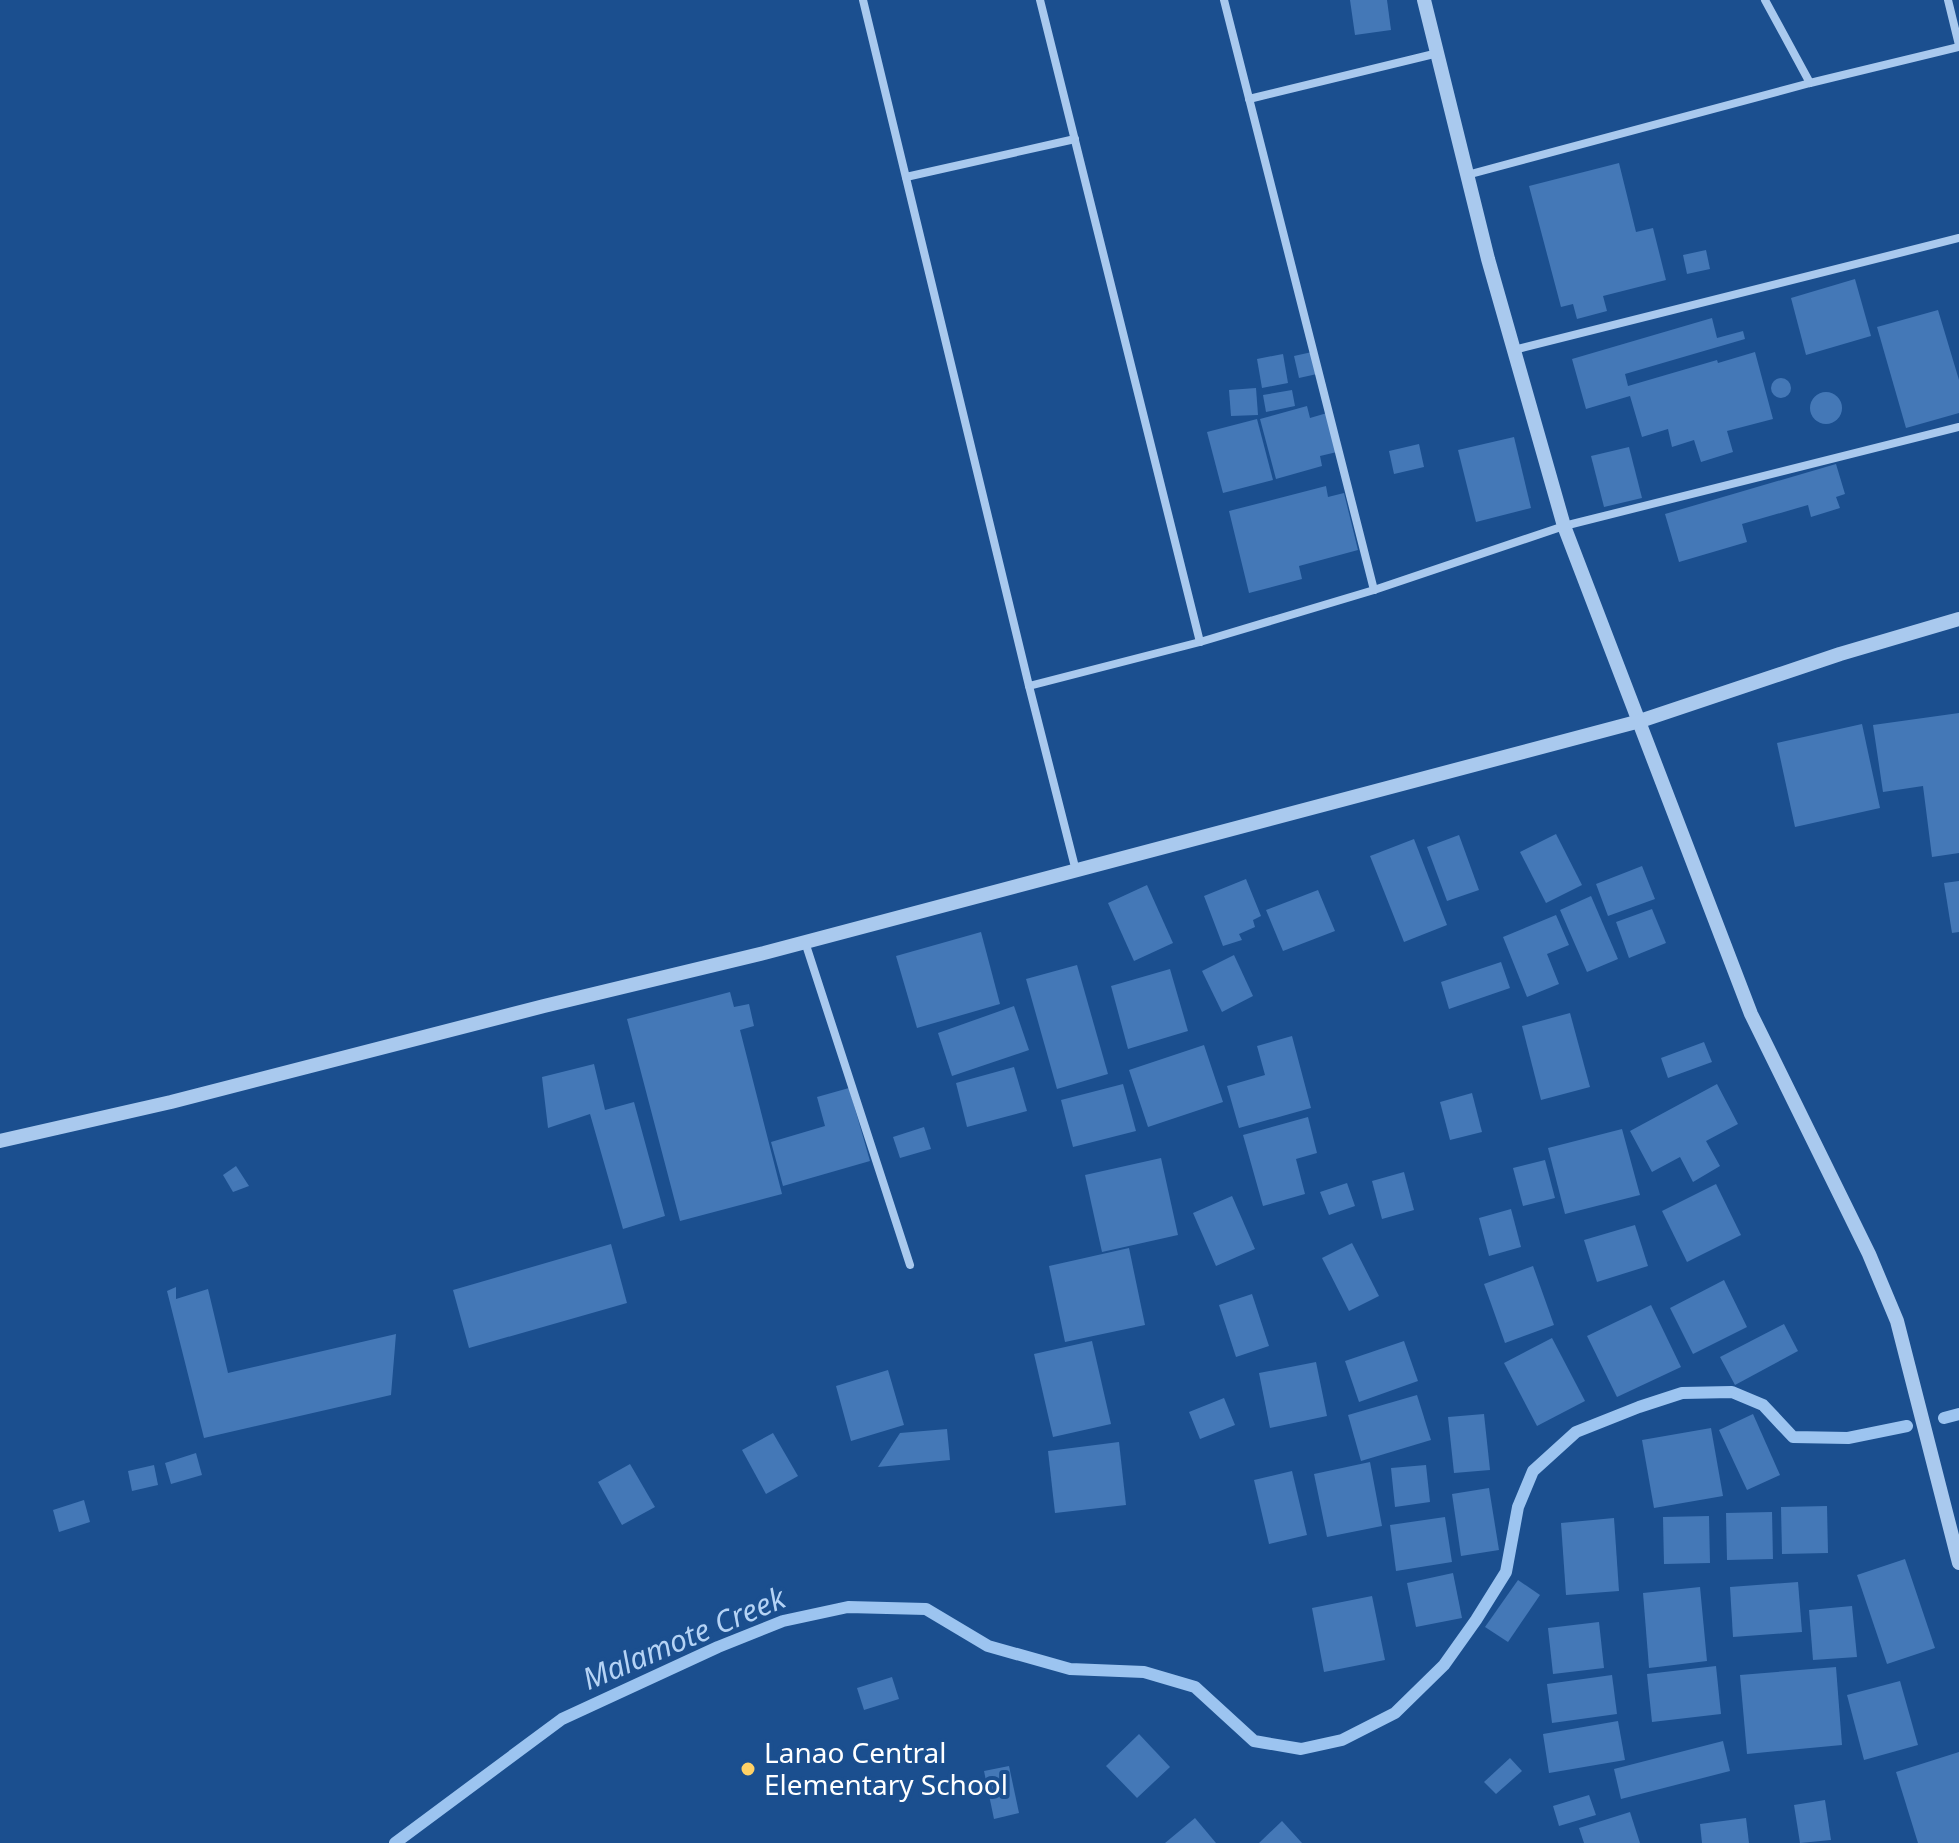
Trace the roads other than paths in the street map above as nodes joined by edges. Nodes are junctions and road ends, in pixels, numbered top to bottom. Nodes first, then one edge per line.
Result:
1 (863, 0) edge
2 (1040, 0) edge
3 (1224, 0) edge
4 (1424, 0) edge
5 (1765, 0) edge
6 (1948, 0) edge
7 (1959, 46) edge
8 (1438, 53) junction
9 (1810, 83) junction
10 (1249, 99) junction
11 (1075, 139) junction
12 (1467, 175) junction
13 (906, 177) junction
14 (1959, 238) edge
15 (1514, 350) junction
16 (1959, 427) edge
17 (1564, 526) junction
18 (1374, 590) junction
19 (1959, 619) edge
20 (1200, 642) junction
21 (1029, 686) junction
22 (1640, 721) junction
23 (1076, 871) junction
24 (805, 942) junction
25 (0, 1141) edge
26 (910, 1265) dead end
27 (1959, 1563) edge

1 - 13 street
2 - 11 street
3 - 10 street
4 - 8 street
5 - 9 street
6 - 7 street
7 - 9 street
8 - 10 street
8 - 12 street
9 - 12 street
10 - 18 street
11 - 13 street
11 - 20 street
12 - 15 street
13 - 21 street
14 - 15 street
15 - 17 street
16 - 17 street
17 - 18 street
17 - 22 street
18 - 20 street
19 - 22 street
20 - 21 street
21 - 23 street
22 - 23 street
22 - 27 street
23 - 24 street
24 - 25 street
24 - 26 street

